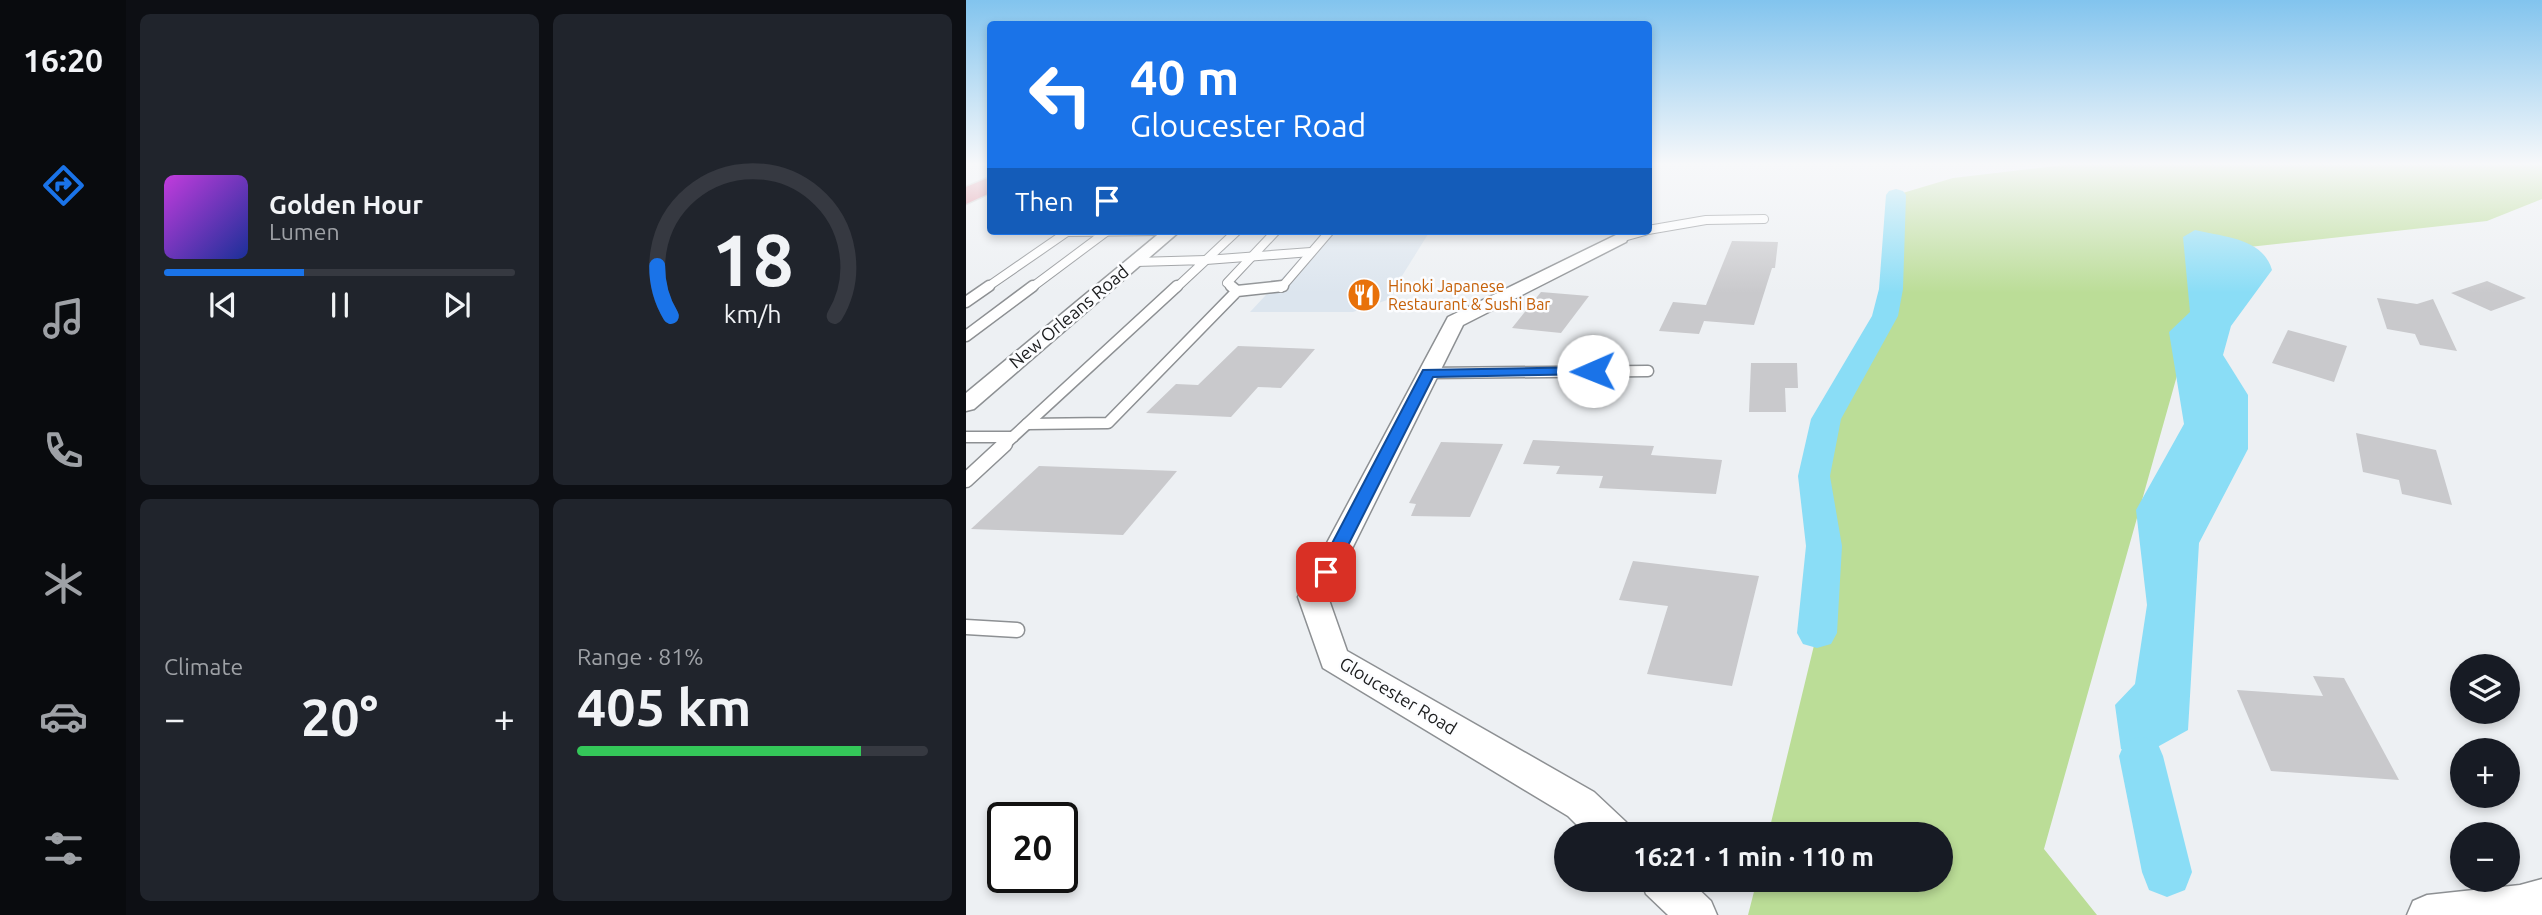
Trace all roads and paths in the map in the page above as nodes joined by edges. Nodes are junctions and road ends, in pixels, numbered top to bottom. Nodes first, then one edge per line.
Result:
1 (1764, 219) dead end
2 (1652, 229) edge
3 (1064, 235) edge
4 (1103, 235) edge
5 (1167, 235) edge
6 (1233, 235) edge
7 (1272, 235) edge
8 (1327, 235) edge
9 (1634, 235) edge
10 (1311, 253) junction
11 (1250, 259) junction
12 (1206, 260) junction
13 (1136, 262) junction
14 (1237, 291) junction
15 (966, 302) edge
16 (966, 336) edge
17 (1648, 371) dead end
18 (1428, 373) junction
19 (966, 404) edge
20 (1027, 424) junction
21 (966, 437) edge
22 (1013, 437) junction
23 (966, 466) edge
24 (982, 466) junction
25 (966, 480) edge
26 (966, 627) edge
27 (1017, 630) dead end
28 (1600, 822) edge
29 (1673, 892) edge
30 (2542, 899) edge
31 (1697, 915) edge
32 (2427, 915) edge

1 - 2 lane
3 - 15 lane
4 - 16 lane
5 - 13 street, New Orleans Road
6 - 12 lane
7 - 11 lane
8 - 10 lane
9 - 18 street, Gloucester Road
10 - 11 lane
10 - 14 lane
11 - 12 lane
11 - 14 lane
12 - 13 lane
12 - 20 lane
13 - 19 street, New Orleans Road
14 - 20 lane
17 - 18 lane
18 - 28 street, Gloucester Road
20 - 22 lane
21 - 22 lane
22 - 24 lane
23 - 24 lane
24 - 25 lane
26 - 27 lane
29 - 31 street
30 - 32 street

